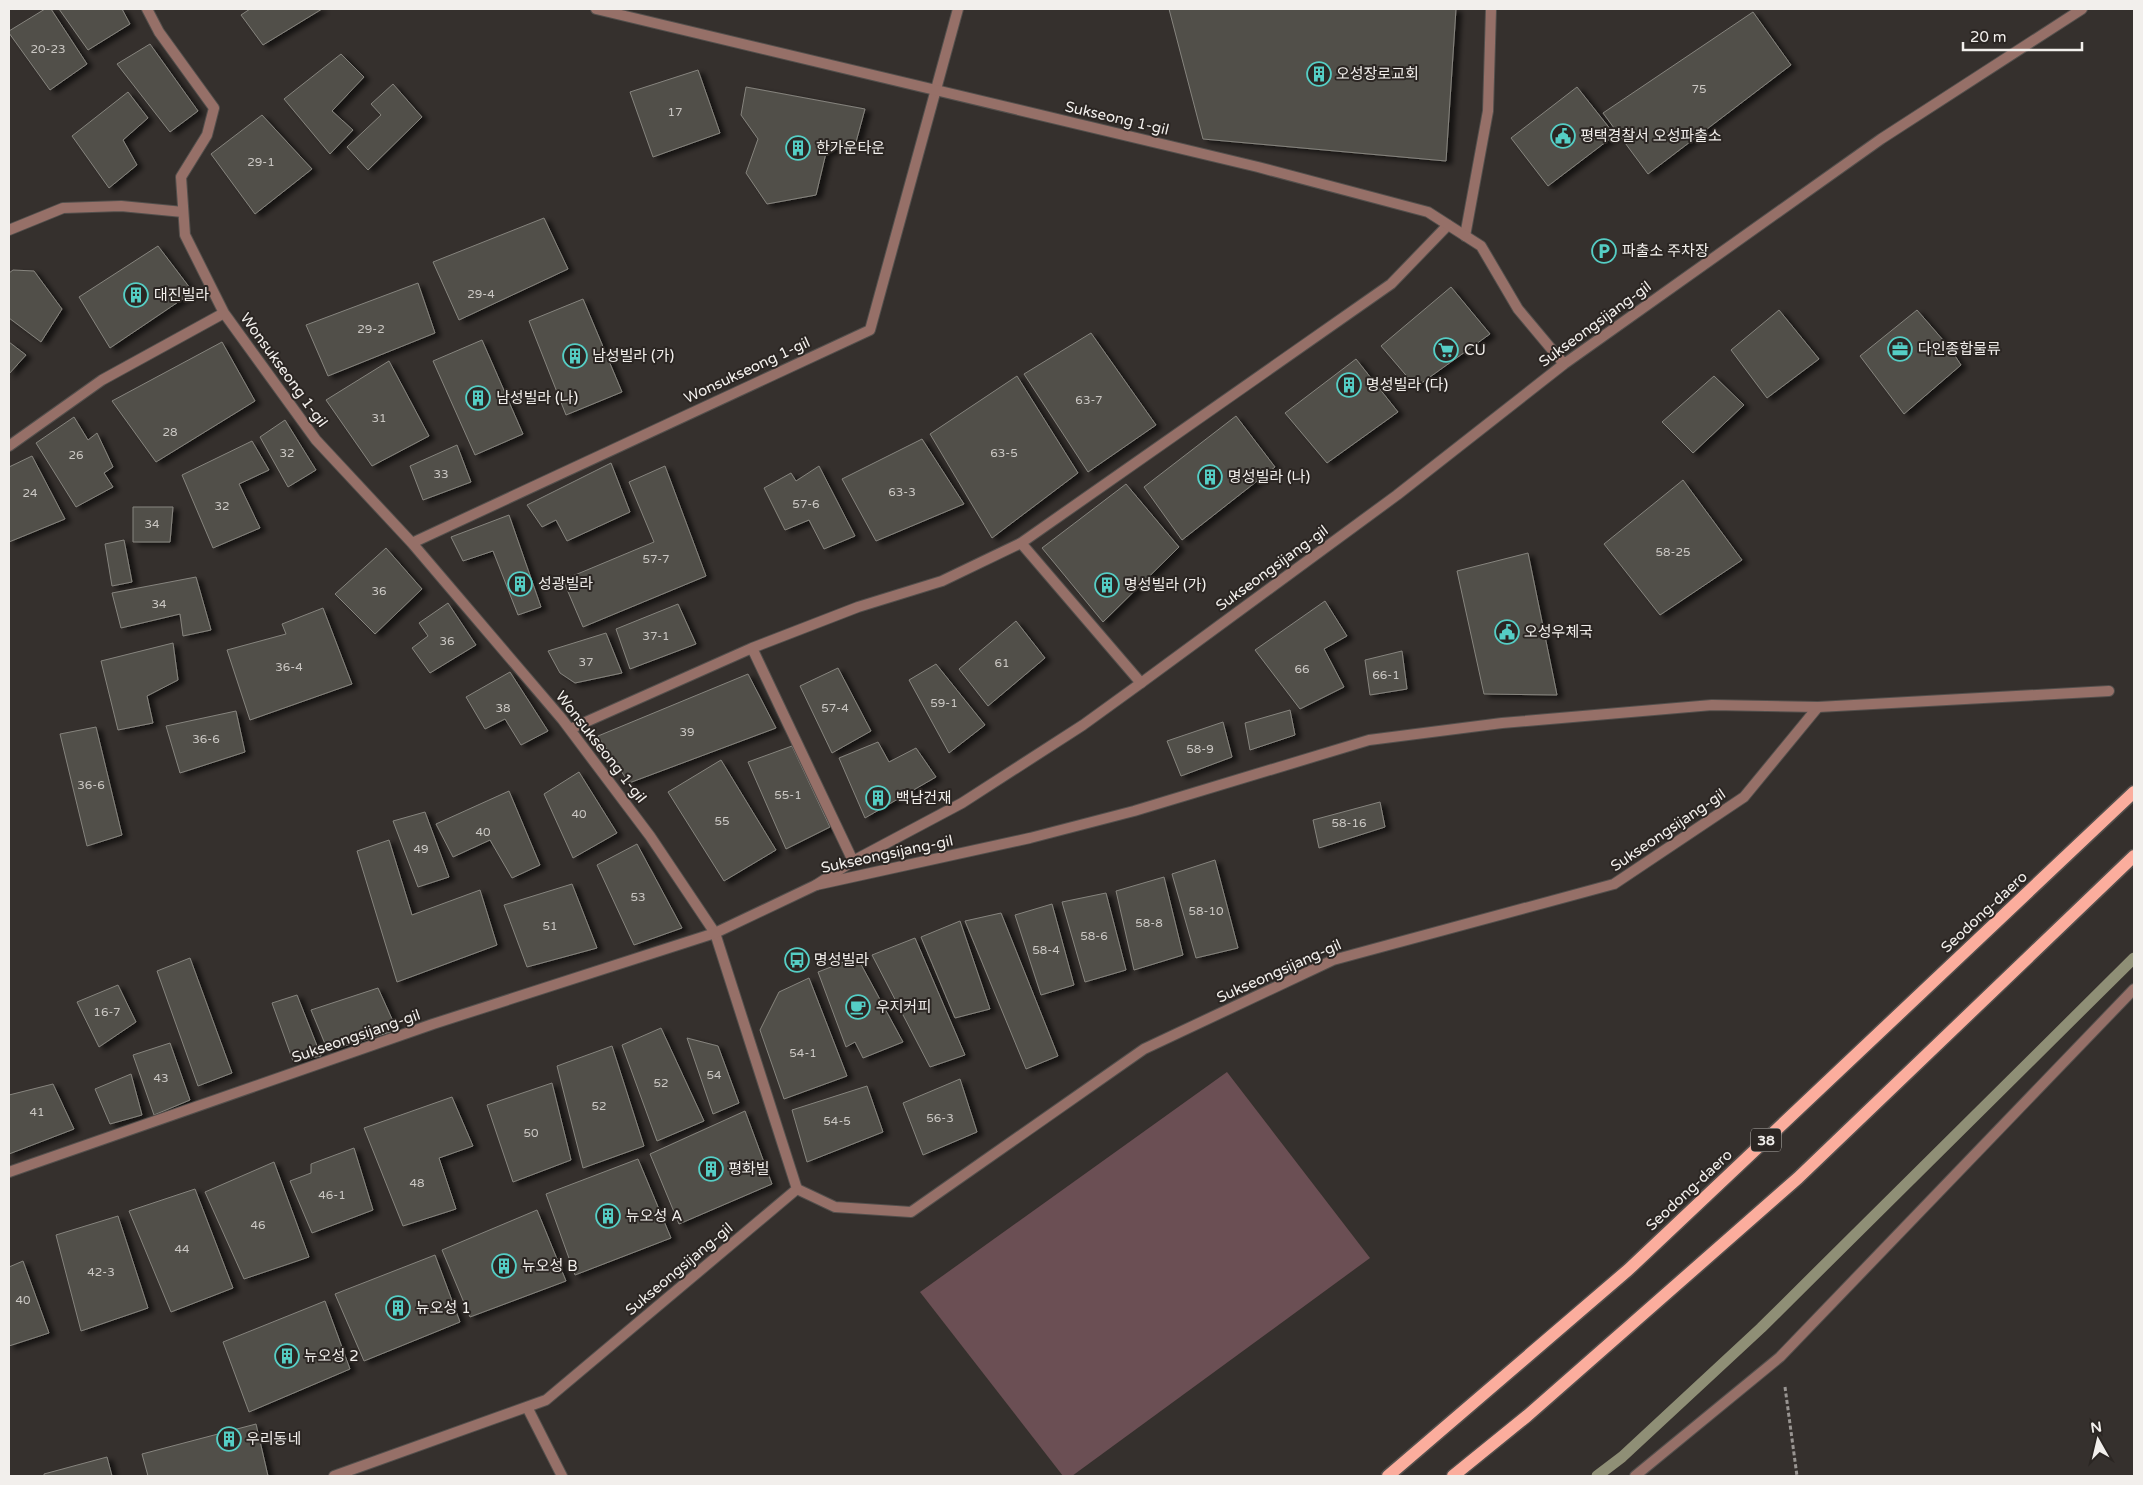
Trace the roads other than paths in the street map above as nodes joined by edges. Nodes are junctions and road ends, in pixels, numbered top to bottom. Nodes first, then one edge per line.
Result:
1 (147, 9) edge
2 (596, 9) edge
3 (958, 9) edge
4 (1491, 9) edge
5 (2082, 9) edge
6 (936, 90) junction
7 (184, 212) junction
8 (1448, 225) junction
9 (9, 230) edge
10 (1465, 236) junction
11 (224, 312) junction
12 (1564, 364) junction
13 (9, 446) edge
14 (412, 543) junction
15 (1021, 543) junction
16 (752, 648) junction
17 (1141, 683) junction
18 (2109, 691) dead end
19 (1818, 707) junction
20 (570, 729) junction
21 (2134, 792) edge
22 (2134, 856) edge
23 (853, 861) junction
24 (816, 885) junction
25 (715, 933) junction
26 (2134, 989) edge
27 (9, 1172) edge
28 (797, 1189) junction
29 (526, 1407) junction
30 (334, 1476) edge
31 (562, 1476) edge
32 (1388, 1476) edge
33 (1453, 1476) edge
34 (1635, 1476) edge

1 - 7 street
2 - 6 street, Sukseong 1-gil
3 - 6 street, Wonsukseong 1-gil
4 - 10 street
5 - 12 street, Sukseongsijang-gil
6 - 8 street, Sukseong 1-gil
6 - 14 street, Wonsukseong 1-gil
7 - 9 street
7 - 11 street
8 - 10 street, Sukseong 1-gil
8 - 15 street
10 - 12 street, Sukseong 1-gil
11 - 13 street, Wonsukseong 1-gil
11 - 14 street, Wonsukseong 1-gil
12 - 17 street, Sukseongsijang-gil
14 - 20 street, Wonsukseong 1-gil
15 - 16 street
15 - 17 street
16 - 20 street
16 - 23 street, Sukseongsijang-gil
17 - 23 street, Sukseongsijang-gil
18 - 19 street, Sukseongsijang-gil
19 - 24 street, Sukseongsijang-gil
19 - 28 street, Sukseongsijang-gil
20 - 25 street, Wonsukseong 1-gil
21 - 32 main road, Seodong-daero / 38
22 - 33 main road
23 - 24 street, Sukseongsijang-gil
24 - 25 street, Sukseongsijang-gil
25 - 27 street, Sukseongsijang-gil
25 - 28 street
26 - 34 street
28 - 29 street, Sukseongsijang-gil
29 - 30 street, Sukseongsijang-gil
29 - 31 street

